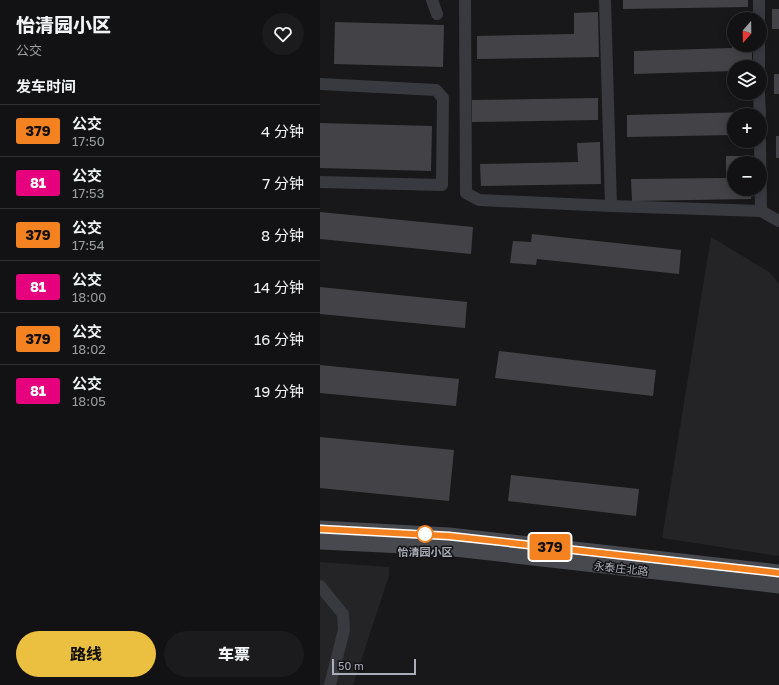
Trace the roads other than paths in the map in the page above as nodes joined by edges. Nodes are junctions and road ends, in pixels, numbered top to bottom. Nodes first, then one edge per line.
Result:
1 (432, 0) edge
2 (465, 0) edge
3 (605, 0) edge
4 (759, 0) edge
5 (759, 12) edge
6 (437, 14) dead end
7 (320, 84) edge
8 (760, 148) edge
9 (320, 182) edge
10 (611, 206) junction
11 (760, 211) junction
12 (779, 221) edge
13 (320, 529) edge
14 (320, 541) edge
15 (779, 573) edge
16 (779, 585) edge
17 (320, 586) edge
18 (330, 685) edge

1 - 6 street
2 - 10 street
3 - 10 street
4 - 5 street
7 - 9 street
8 - 11 street
10 - 11 street
11 - 12 street
13 - 15 street, 永泰庄北路
14 - 16 street, 永泰庄北路
17 - 18 street

